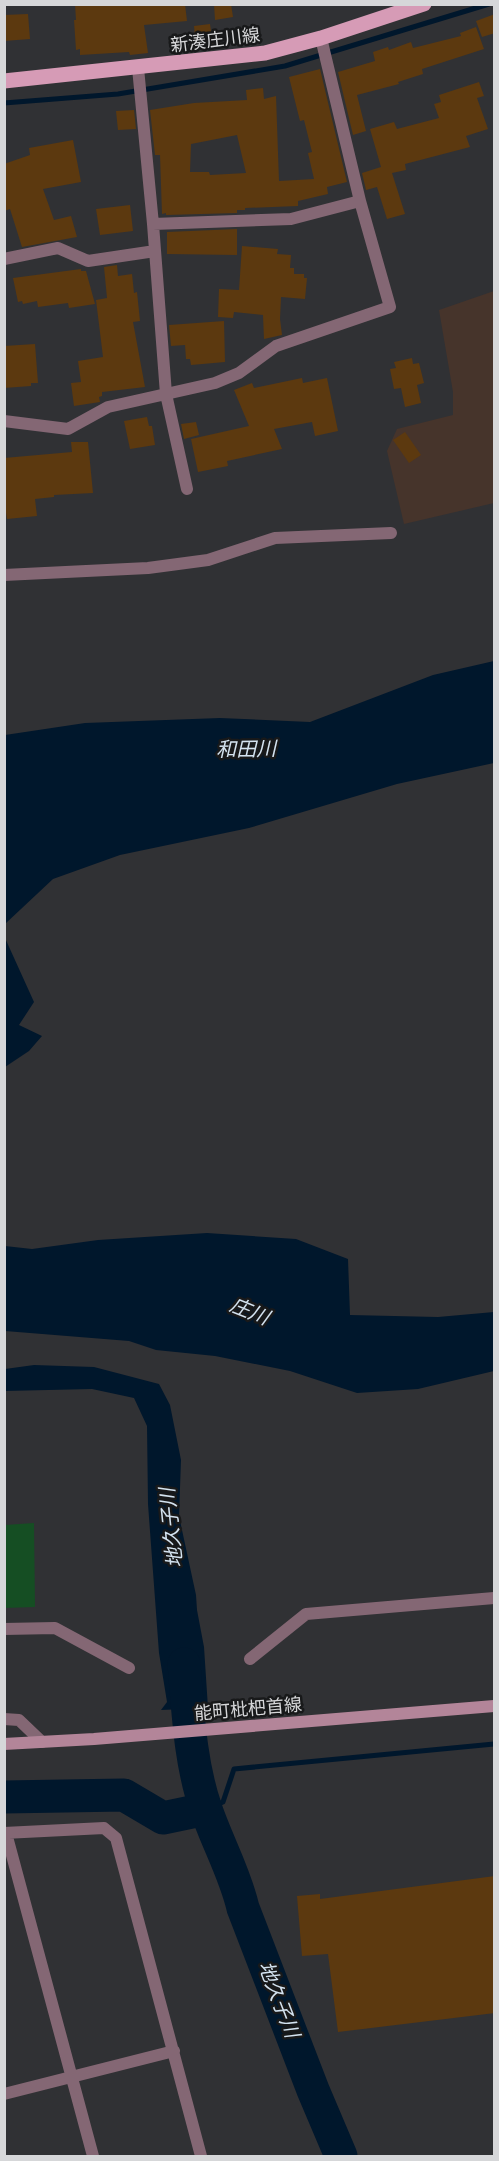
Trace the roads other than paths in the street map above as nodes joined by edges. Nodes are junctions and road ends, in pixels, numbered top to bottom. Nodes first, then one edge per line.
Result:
1 (424, 4) edge
2 (407, 7) edge
3 (321, 38) junction
4 (138, 68) junction
5 (4, 81) edge
6 (360, 201) junction
7 (153, 224) junction
8 (155, 251) junction
9 (4, 259) edge
10 (166, 393) junction
11 (4, 421) edge
12 (187, 489) dead end
13 (391, 533) dead end
14 (4, 574) edge
15 (495, 1598) edge
16 (4, 1629) edge
17 (250, 1659) dead end
18 (129, 1668) dead end
19 (495, 1706) edge
20 (4, 1719) edge
21 (42, 1742) junction
22 (4, 1744) edge
23 (5, 1833) edge
24 (174, 2051) junction
25 (71, 2077) junction
26 (4, 2094) edge
27 (93, 2157) edge
28 (201, 2157) edge

1 - 2 main road, 新湊庄川線
2 - 3 main road, 新湊庄川線
3 - 4 main road, 新湊庄川線
3 - 6 street
4 - 5 main road, 新湊庄川線
4 - 7 street
6 - 7 street
6 - 10 street
7 - 8 street
8 - 9 street
8 - 10 street
10 - 11 street
10 - 12 street
13 - 14 street
15 - 17 street
16 - 18 street
19 - 21 main road, 能町枇杷首線
20 - 21 street
21 - 22 main road, 能町枇杷首線
23 - 24 street
23 - 25 street
24 - 25 street
24 - 28 street
25 - 26 street
25 - 27 street

